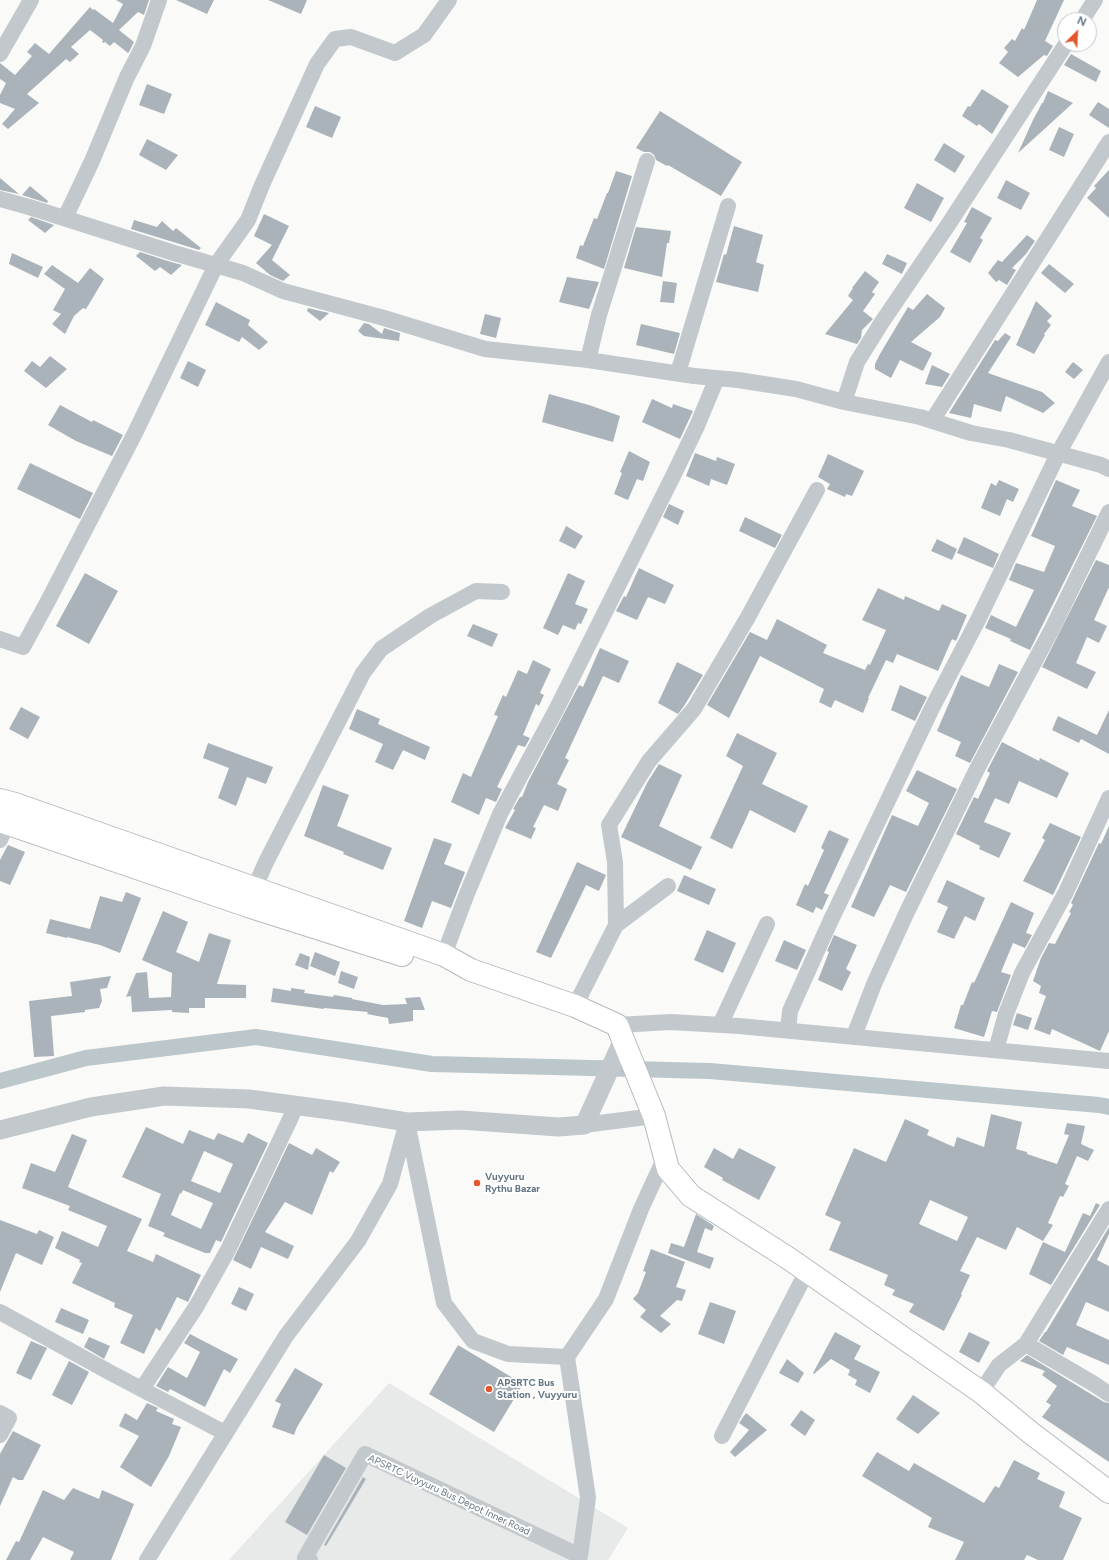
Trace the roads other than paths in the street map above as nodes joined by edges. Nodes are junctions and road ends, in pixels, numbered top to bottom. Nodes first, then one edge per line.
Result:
1 (32, 0) edge
2 (159, 0) edge
3 (449, 0) edge
4 (1094, 0) edge
5 (1087, 12) edge
6 (1061, 52) edge
7 (0, 54) edge
8 (1109, 142) edge
9 (646, 161) dead end
10 (0, 199) edge
11 (728, 206) dead end
12 (65, 218) junction
13 (216, 265) junction
14 (588, 360) junction
15 (1109, 362) edge
16 (678, 373) junction
17 (717, 378) junction
18 (844, 402) junction
19 (932, 421) junction
20 (1058, 454) junction
21 (1109, 469) edge
22 (817, 490) dead end
23 (1109, 512) edge
24 (502, 592) dead end
25 (0, 639) edge
26 (1109, 798) edge
27 (4, 818) edge
28 (668, 886) dead end
29 (255, 887) junction
30 (767, 924) dead end
31 (616, 925) junction
32 (444, 955) junction
33 (472, 970) junction
34 (575, 1006) junction
35 (720, 1025) junction
36 (788, 1030) junction
37 (620, 1032) junction
38 (854, 1036) junction
39 (996, 1050) junction
40 (1109, 1061) edge
41 (292, 1115) dead end
42 (654, 1116) junction
43 (407, 1122) junction
44 (584, 1125) junction
45 (0, 1130) edge
46 (664, 1159) junction
47 (1109, 1209) edge
48 (807, 1272) junction
49 (0, 1312) edge
50 (1026, 1344) junction
51 (567, 1357) junction
52 (142, 1389) junction
53 (981, 1392) junction
54 (1109, 1394) edge
55 (0, 1413) edge
56 (225, 1433) junction
57 (0, 1435) edge
58 (722, 1436) dead end
59 (1109, 1492) edge
60 (579, 1558) edge
61 (147, 1560) edge
62 (310, 1560) edge

1 - 7 street
2 - 12 street
3 - 13 street
4 - 5 street
6 - 18 street
8 - 19 street
9 - 14 street
10 - 12 street
11 - 16 street
12 - 13 street
13 - 14 street
13 - 25 street
14 - 16 street
15 - 20 street
16 - 17 street
17 - 18 street
17 - 32 street
18 - 19 street
19 - 20 street
20 - 21 street
20 - 36 street
22 - 31 street
23 - 38 street
24 - 29 street
26 - 39 street
27 - 29 main road
27 - 33 main road
28 - 31 street
29 - 32 main road
30 - 35 street
31 - 34 street
32 - 33 main road
33 - 34 main road
34 - 37 main road
35 - 36 street
35 - 37 street
36 - 38 street
37 - 42 main road
37 - 44 street
38 - 39 street
39 - 40 street
41 - 52 street
42 - 44 street
42 - 46 main road
43 - 44 street
43 - 45 street
43 - 51 street
43 - 56 street
46 - 48 main road
46 - 51 street
47 - 50 street
48 - 53 main road
48 - 58 street
49 - 52 street
50 - 53 street
50 - 54 street
51 - 60 street, APSRTC Vuyyuru Bus Depot Inner Road
52 - 56 street
53 - 59 main road
55 - 57 street
56 - 61 street
60 - 62 street, APSRTC Vuyyuru Bus Depot Inner Road

